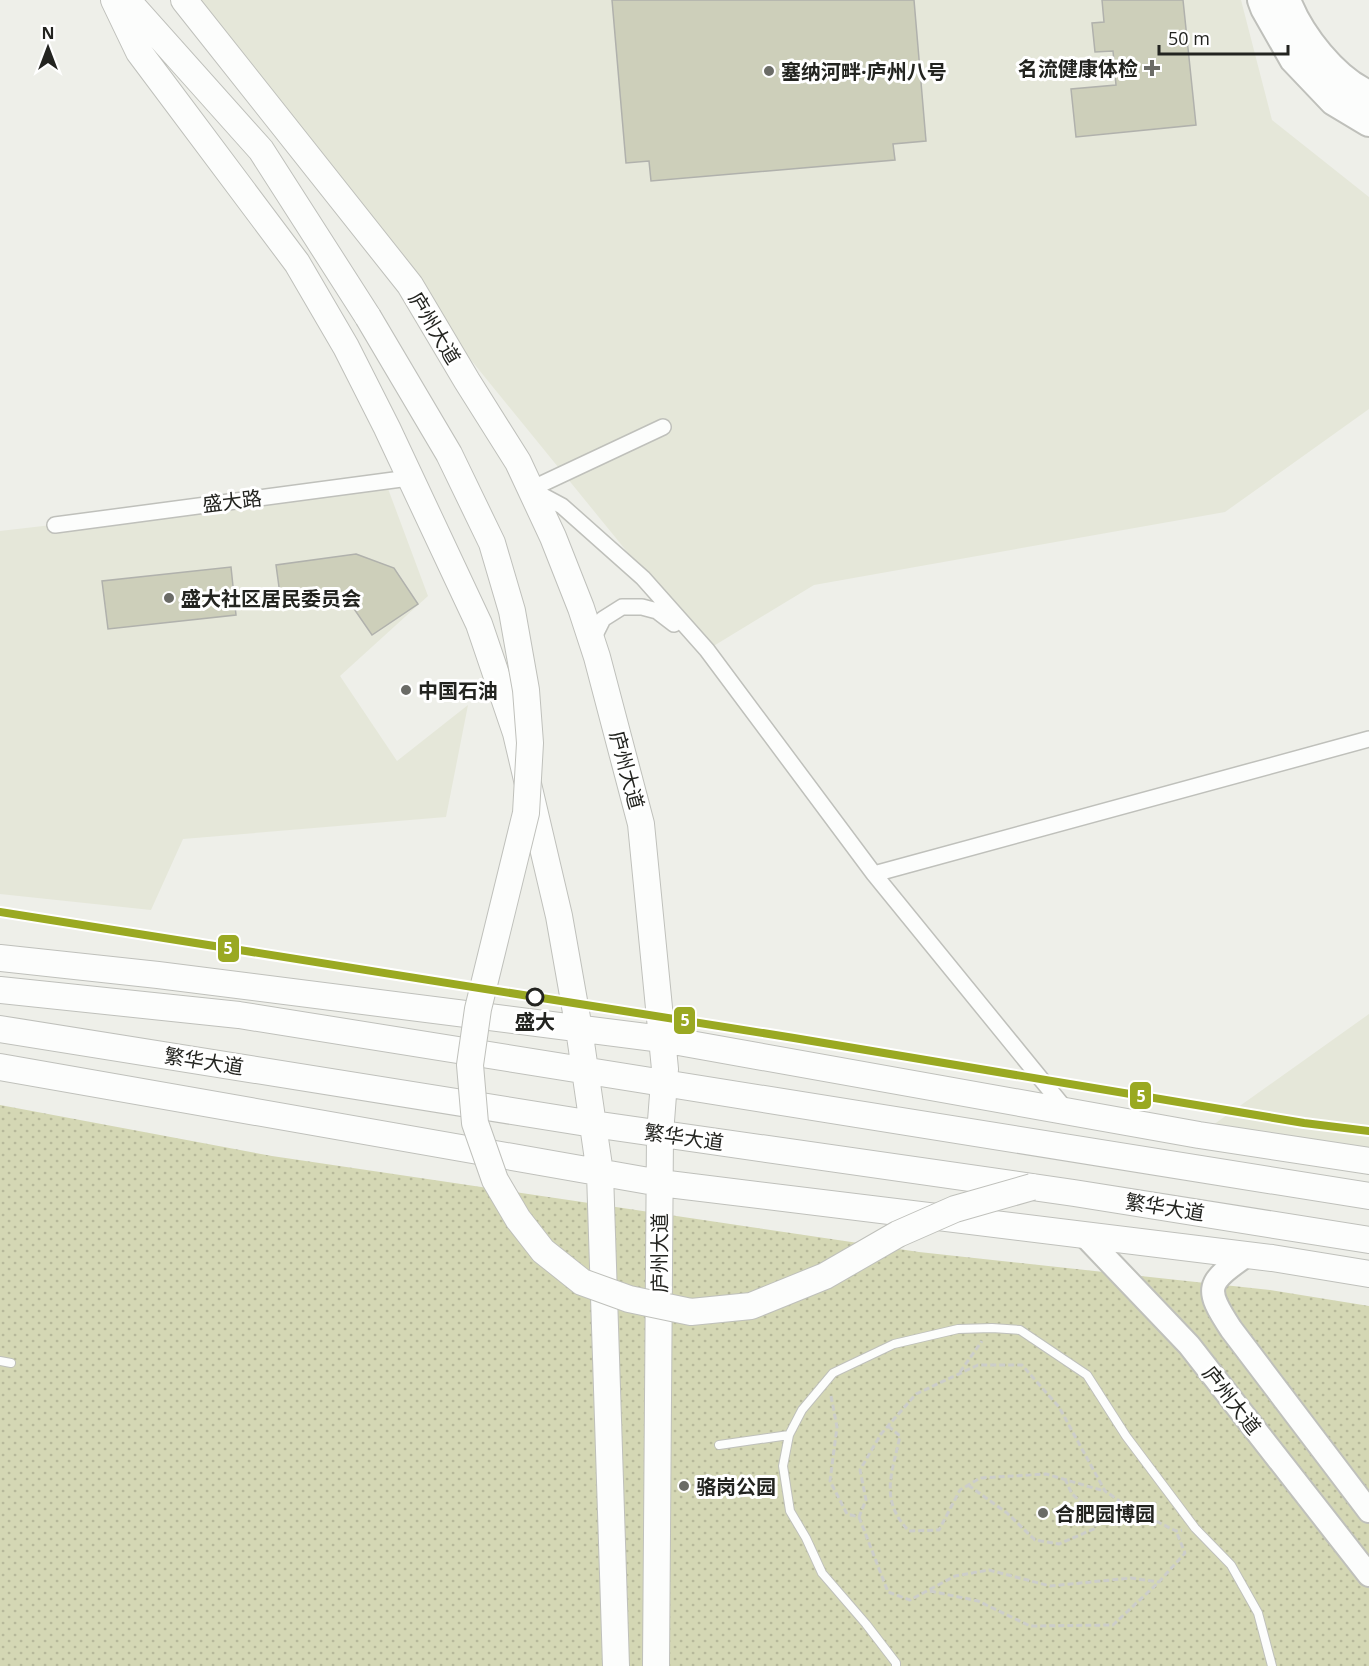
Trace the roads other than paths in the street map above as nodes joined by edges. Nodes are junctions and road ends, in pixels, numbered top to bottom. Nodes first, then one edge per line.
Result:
1 (114, 0) edge
2 (127, 0) edge
3 (184, 0) edge
4 (1262, 0) edge
5 (1286, 0) edge
6 (1369, 95) edge
7 (1369, 122) edge
8 (663, 427) dead end
9 (409, 478) junction
10 (531, 489) junction
11 (55, 525) dead end
12 (592, 641) junction
13 (707, 650) junction
14 (1369, 738) edge
15 (874, 873) junction
16 (0, 958) edge
17 (0, 990) edge
18 (0, 1029) edge
19 (579, 1029) junction
20 (662, 1039) junction
21 (0, 1067) edge
22 (586, 1070) junction
23 (664, 1083) junction
24 (1067, 1111) junction
25 (593, 1124) junction
26 (660, 1134) junction
27 (1369, 1161) edge
28 (600, 1173) junction
29 (660, 1183) junction
30 (1032, 1187) junction
31 (1369, 1196) edge
32 (1084, 1235) junction
33 (1369, 1240) edge
34 (1247, 1255) junction
35 (1369, 1274) edge
36 (0, 1361) edge
37 (11, 1363) dead end
38 (789, 1436) junction
39 (719, 1445) dead end
40 (1369, 1511) edge
41 (1369, 1575) edge
42 (616, 1666) edge
43 (656, 1666) edge
44 (896, 1666) edge
45 (1272, 1666) edge

1 - 9 main road
2 - 30 main road, bridge
3 - 10 main road, 庐州大道
4 - 7 highway
5 - 6 highway
8 - 10 street
9 - 11 street, 盛大路
9 - 19 main road
10 - 12 main road, 庐州大道
10 - 13 street
12 - 13 street
12 - 20 main road, 庐州大道
13 - 15 street
14 - 15 street
15 - 24 street
16 - 19 main road
17 - 22 main road
18 - 25 main road, 繁华大道
19 - 20 main road
19 - 22 main road
20 - 23 main road, 庐州大道
20 - 24 main road
21 - 28 main road
22 - 23 main road
22 - 25 main road
23 - 26 main road, 庐州大道
23 - 31 main road
24 - 27 main road
25 - 26 main road, 繁华大道
25 - 28 main road
26 - 29 main road, 庐州大道
26 - 30 main road, 繁华大道
28 - 29 main road
28 - 42 main road
29 - 32 main road
29 - 43 main road, 庐州大道
30 - 33 main road, 繁华大道
32 - 34 main road
32 - 41 street, 庐州大道
34 - 35 main road
34 - 40 street, 庐州大道
36 - 37 lane
38 - 39 lane
38 - 44 lane
38 - 45 lane

